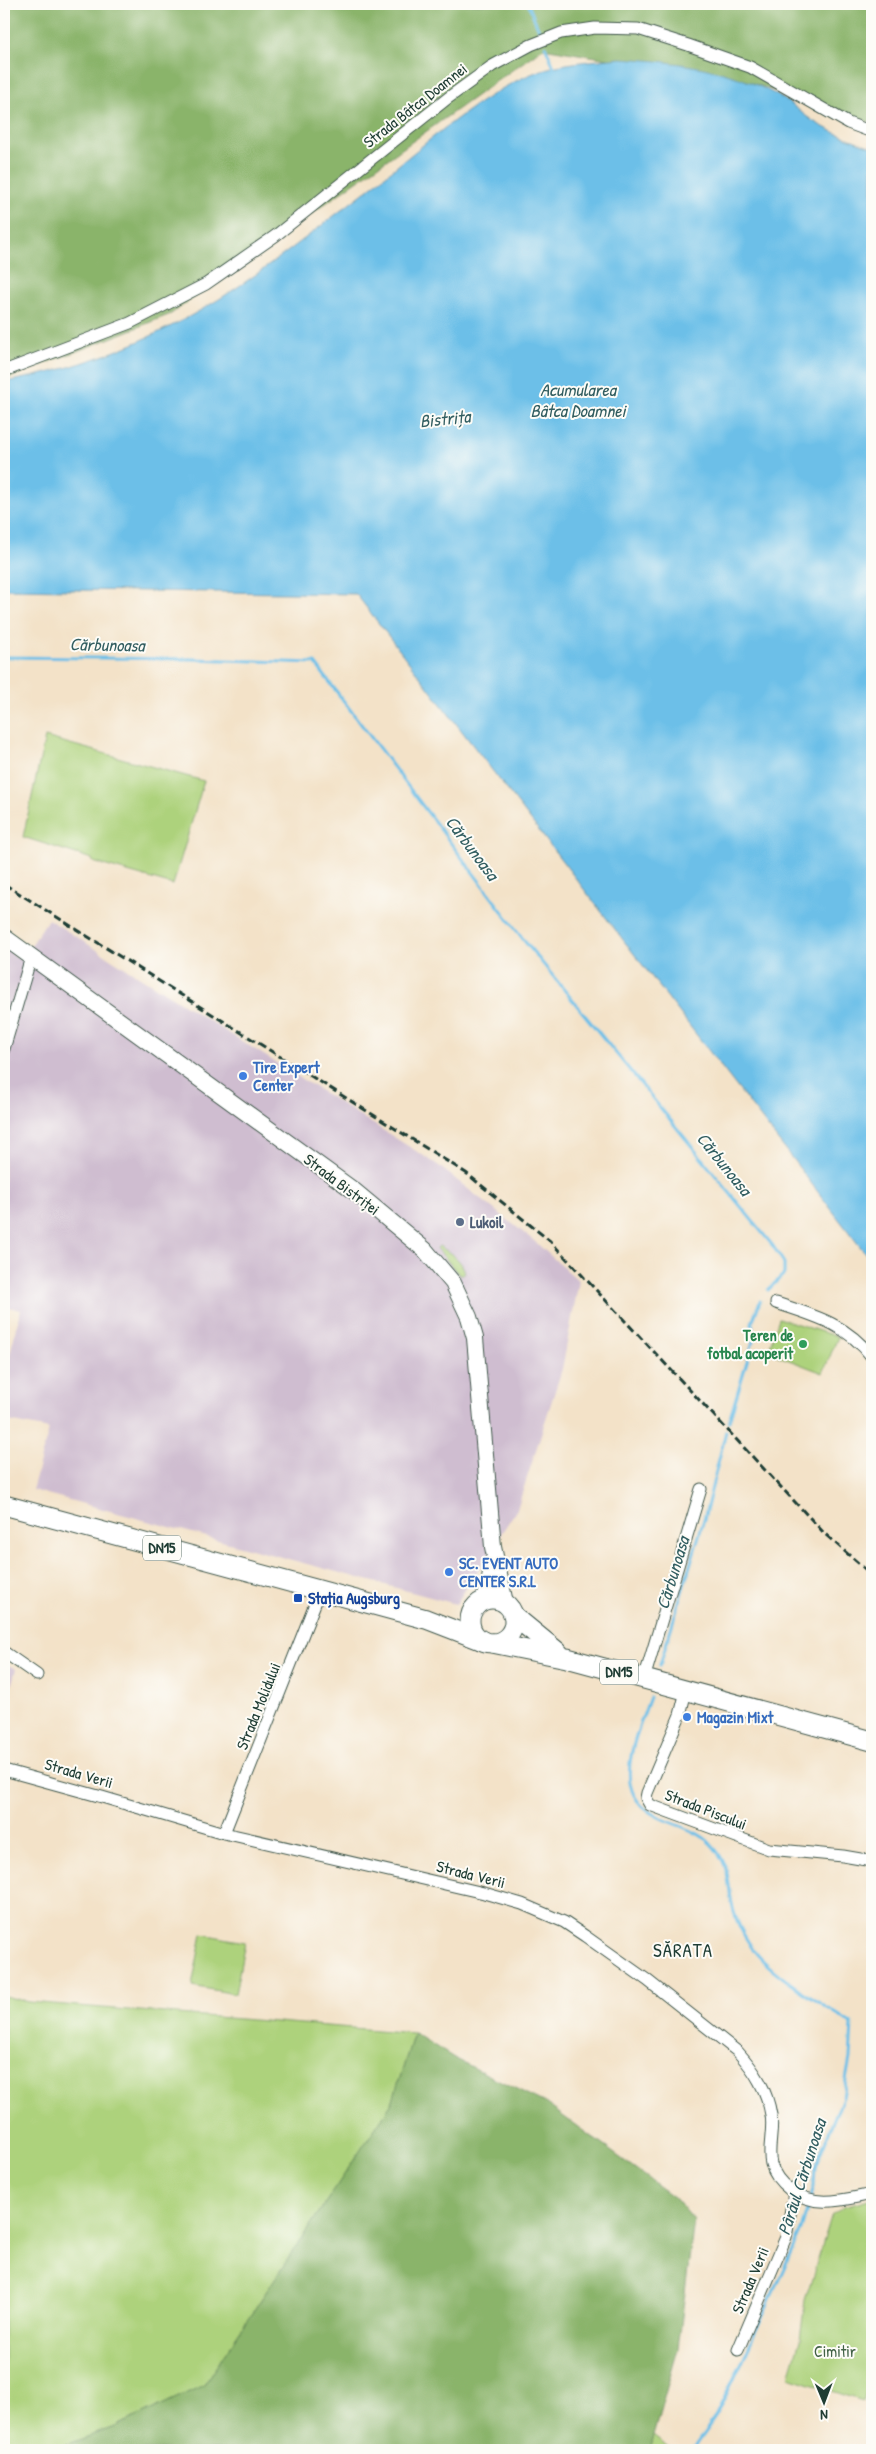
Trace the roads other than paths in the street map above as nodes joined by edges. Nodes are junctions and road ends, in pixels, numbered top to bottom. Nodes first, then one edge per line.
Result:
1 (872, 132) edge
2 (4, 371) edge
3 (4, 937) edge
4 (31, 957) junction
5 (4, 1049) edge
6 (776, 1303) dead end
7 (872, 1357) edge
8 (701, 1489) dead end
9 (4, 1505) edge
10 (493, 1547) junction
11 (320, 1591) junction
12 (477, 1608) junction
13 (509, 1610) junction
14 (426, 1619) junction
15 (487, 1642) junction
16 (4, 1652) edge
17 (567, 1658) junction
18 (37, 1675) dead end
19 (644, 1679) junction
20 (686, 1691) junction
21 (872, 1741) edge
22 (4, 1770) edge
23 (224, 1833) junction
24 (872, 1861) edge
25 (872, 2194) edge
26 (804, 2198) junction
27 (738, 2350) dead end

1 - 2 street, Strada Bâtca Doamnei
3 - 4 main road, Strada Bistriței
4 - 5 street
4 - 10 main road, Strada Bistriței
6 - 7 street
8 - 19 street
9 - 11 main road, DN15
10 - 12 main road, Strada Bistriței
10 - 13 main road, Strada Bistriței
11 - 14 main road, DN15
11 - 23 street, Strada Molidului
12 - 13 main road, DN15
12 - 14 main road, DN15
12 - 15 main road
13 - 15 main road
13 - 17 main road, DN15
14 - 15 main road, DN15
15 - 17 main road, DN15
16 - 18 street
17 - 19 main road, DN15
19 - 20 main road, DN15
20 - 21 main road, DN15
20 - 24 street, Strada Piscului
22 - 23 street, Strada Verii
23 - 26 street, Strada Verii
25 - 26 street
26 - 27 street, Strada Verii

